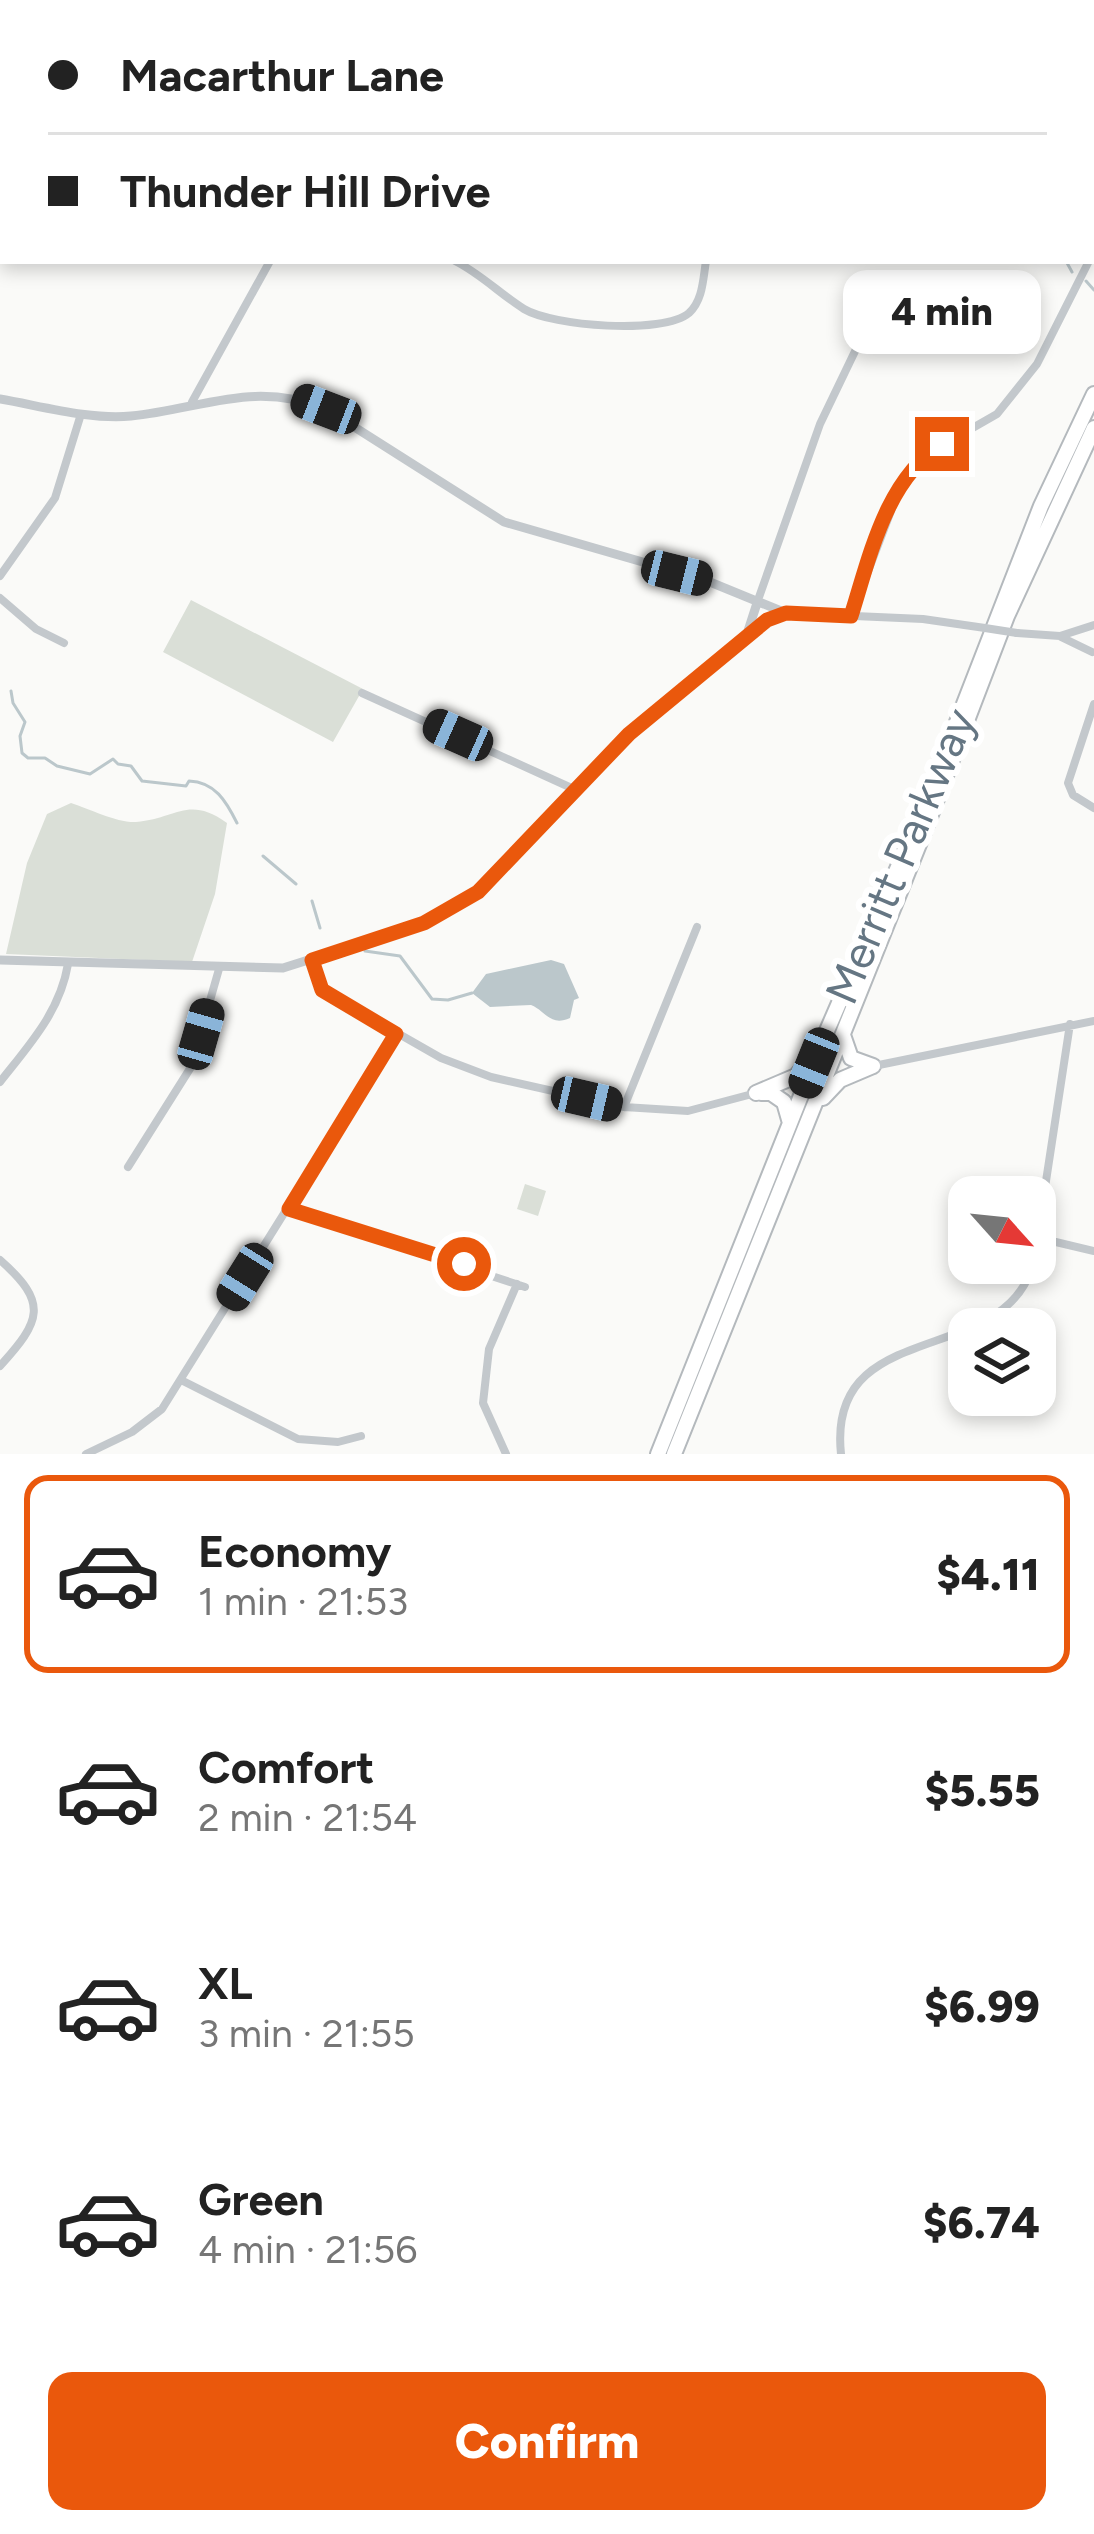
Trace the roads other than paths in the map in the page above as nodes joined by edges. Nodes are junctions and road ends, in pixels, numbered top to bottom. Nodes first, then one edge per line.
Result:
1 (268, 264) edge
2 (461, 264) edge
3 (706, 264) edge
4 (1088, 264) edge
5 (858, 345) dead end
6 (1094, 394) edge
7 (0, 399) edge
8 (193, 402) junction
9 (82, 412) junction
10 (1094, 428) edge
11 (0, 576) edge
12 (0, 598) edge
13 (758, 600) junction
14 (786, 613) junction
15 (851, 616) junction
16 (1094, 625) edge
17 (746, 636) junction
18 (1060, 636) junction
19 (64, 643) dead end
20 (1093, 651) edge
21 (362, 693) dead end
22 (1094, 704) edge
23 (576, 790) junction
24 (1094, 808) edge
25 (698, 927) dead end
26 (0, 960) edge
27 (312, 960) junction
28 (68, 964) junction
29 (219, 969) junction
30 (1094, 1021) edge
31 (1070, 1024) junction
32 (826, 1033) junction
33 (396, 1034) junction
34 (843, 1035) junction
35 (873, 1066) junction
36 (0, 1082) edge
37 (756, 1093) junction
38 (624, 1107) junction
39 (810, 1117) junction
40 (790, 1123) junction
41 (128, 1167) dead end
42 (1048, 1176) edge
43 (289, 1209) junction
44 (1056, 1242) edge
45 (1094, 1251) edge
46 (0, 1260) edge
47 (1024, 1284) edge
48 (0, 1366) edge
49 (181, 1380) junction
50 (361, 1436) dead end
51 (86, 1454) edge
52 (506, 1454) edge
53 (658, 1454) edge
54 (674, 1454) edge
55 (841, 1454) edge

1 - 8 street
2 - 3 street
4 - 15 street
5 - 13 street
6 - 32 highway, Merritt Parkway
7 - 9 street
8 - 9 street
8 - 13 street
9 - 11 street
10 - 34 highway, Merritt Parkway
12 - 19 street
13 - 14 street
13 - 17 street
14 - 15 street
14 - 17 street
15 - 18 street, bridge
16 - 18 street
17 - 23 street
18 - 20 street
21 - 23 street
22 - 24 street
23 - 27 street
25 - 38 street
26 - 28 street
27 - 29 street
27 - 33 street
28 - 29 street
28 - 36 street
29 - 41 street
30 - 31 street
31 - 35 street
31 - 42 street
32 - 37 highway
32 - 40 highway, Merritt Parkway
33 - 38 street
33 - 43 street
34 - 35 highway
34 - 39 highway, Merritt Parkway
35 - 39 highway
37 - 38 street
37 - 40 highway
39 - 54 highway, Merritt Parkway
40 - 53 highway, Merritt Parkway
43 - 49 street
43 - 52 street
44 - 45 street
46 - 48 street
47 - 55 street
49 - 50 street
49 - 51 street

